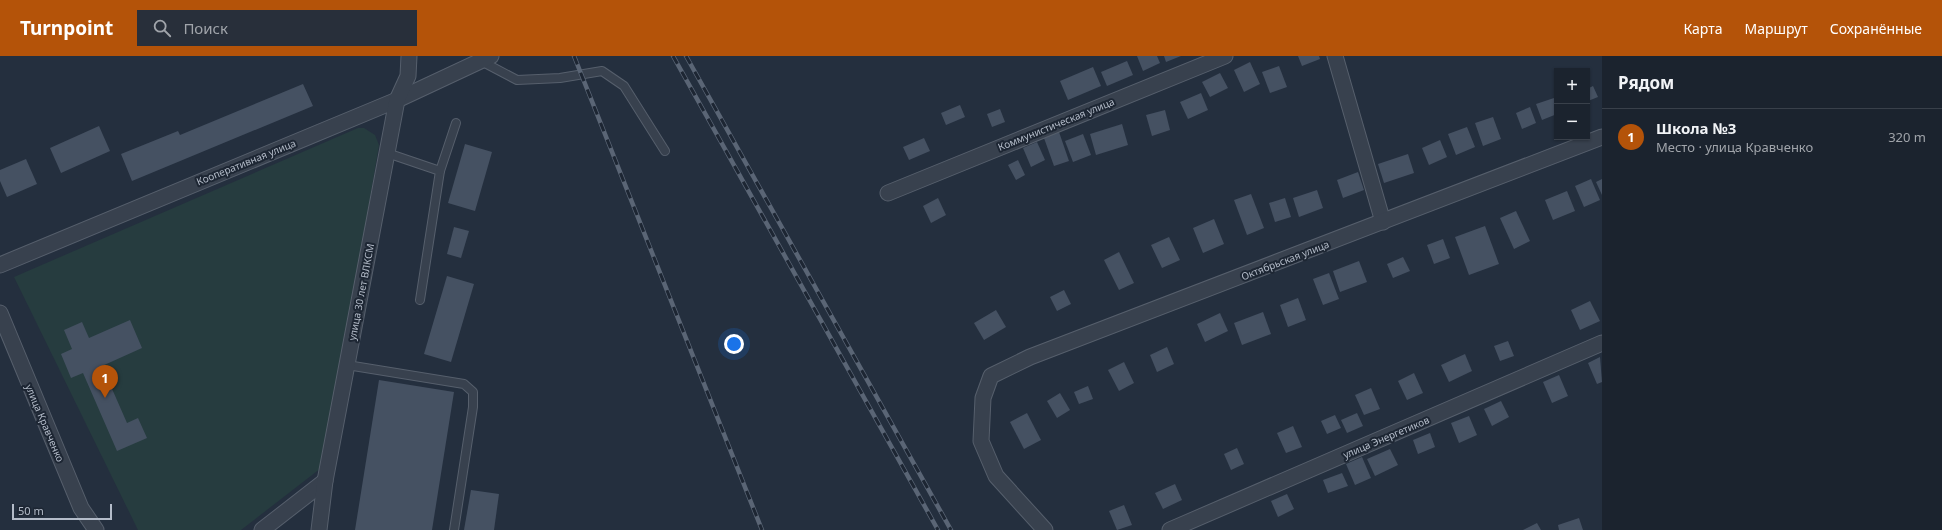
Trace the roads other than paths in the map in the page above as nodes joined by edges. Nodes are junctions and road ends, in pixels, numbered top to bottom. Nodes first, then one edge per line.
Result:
1 (409, 56) edge
2 (1225, 56) edge
3 (1335, 56) edge
4 (486, 58) edge
5 (397, 100) junction
6 (456, 123) dead end
7 (1602, 137) edge
8 (665, 151) dead end
9 (387, 152) junction
10 (440, 171) junction
11 (888, 193) dead end
12 (1383, 222) junction
13 (0, 265) edge
14 (420, 300) dead end
15 (0, 313) edge
16 (1602, 343) edge
17 (347, 364) junction
18 (325, 481) junction
19 (96, 530) edge
20 (262, 530) edge
21 (319, 530) edge
22 (454, 530) edge
23 (1045, 530) edge
24 (1170, 530) edge

1 - 5 street, улица 30 лет ВЛКСМ
2 - 11 street, Коммунистическая улица
3 - 12 street
4 - 5 street, Кооперативная улица
4 - 8 lane
5 - 9 street, улица 30 лет ВЛКСМ
5 - 13 street, Кооперативная улица
6 - 10 lane
7 - 12 street, Октябрьская улица
9 - 10 lane
9 - 17 street, улица 30 лет ВЛКСМ
10 - 14 lane
12 - 23 street, Октябрьская улица
15 - 19 street, улица Кравченко
16 - 24 street, улица Энергетиков
17 - 18 street, улица 30 лет ВЛКСМ
17 - 22 lane
18 - 20 street
18 - 21 street, улица 30 лет ВЛКСМ

